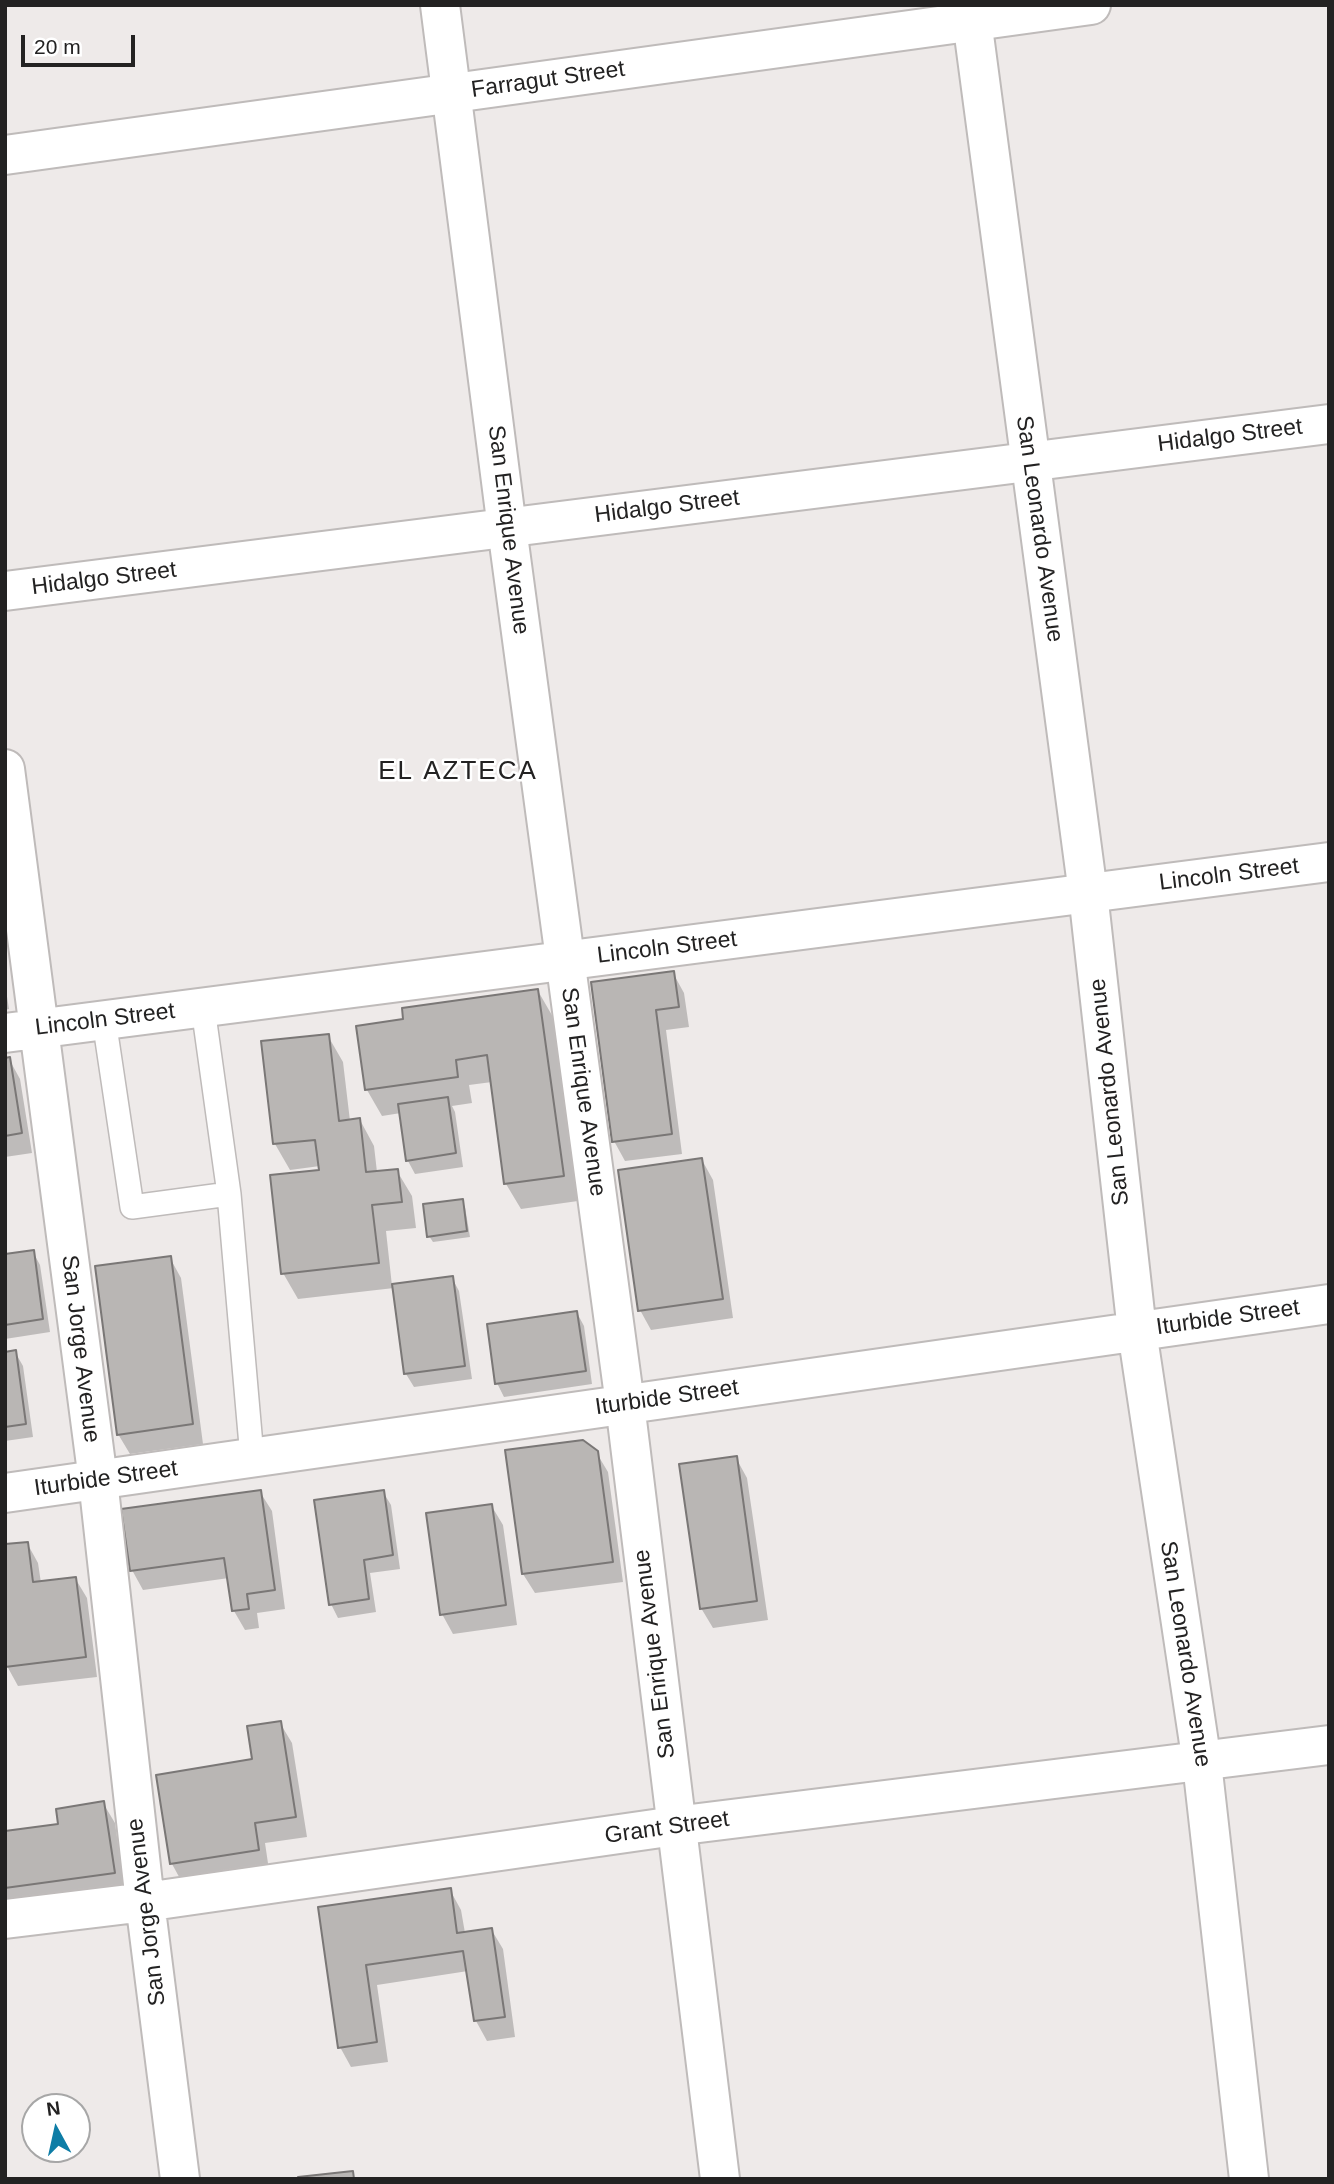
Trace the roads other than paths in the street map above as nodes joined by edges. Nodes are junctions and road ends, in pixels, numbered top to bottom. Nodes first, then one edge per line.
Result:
1 (440, 5) edge
2 (1091, 5) edge
3 (971, 13) edge
4 (452, 94) junction
5 (5, 155) edge
6 (1329, 424) edge
7 (1030, 462) junction
8 (507, 528) junction
9 (5, 592) edge
10 (5, 769) edge
11 (1329, 862) edge
12 (1088, 893) junction
13 (565, 961) junction
14 (203, 1008) junction
15 (104, 1020) junction
16 (22, 1031) edge
17 (229, 1194) junction
18 (1329, 1304) edge
19 (1137, 1331) junction
20 (625, 1404) junction
21 (251, 1457) junction
22 (97, 1480) junction
23 (5, 1493) edge
24 (1329, 1745) edge
25 (1202, 1763) junction
26 (675, 1826) junction
27 (145, 1902) junction
28 (5, 1919) edge
29 (180, 2179) edge
30 (720, 2179) edge
31 (1249, 2179) edge

1 - 4 street, San Enrique Avenue
2 - 3 street, Farragut Street
3 - 4 street, Farragut Street
3 - 7 street, San Leonardo Avenue
4 - 5 street, Farragut Street
4 - 8 street, San Enrique Avenue
6 - 7 street, Hidalgo Street
7 - 8 street, Hidalgo Street
7 - 12 street, San Leonardo Avenue
8 - 9 street, Hidalgo Street
8 - 13 street, San Enrique Avenue
10 - 16 street, San Jorge Avenue
11 - 12 street, Lincoln Street
12 - 13 street, Lincoln Street
12 - 19 street, San Leonardo Avenue
13 - 14 street, Lincoln Street
13 - 20 street, San Enrique Avenue
14 - 15 street, Lincoln Street
14 - 17 lane
15 - 16 street, Lincoln Street
15 - 17 lane
16 - 22 street, San Jorge Avenue
17 - 21 lane
18 - 19 street, Iturbide Street
19 - 20 street, Iturbide Street
19 - 25 street, San Leonardo Avenue
20 - 21 street, Iturbide Street
20 - 26 street, San Enrique Avenue
21 - 22 street, Iturbide Street
22 - 23 street, Iturbide Street
22 - 27 street, San Jorge Avenue
24 - 25 street, Grant Street
25 - 26 street, Grant Street
25 - 31 street, San Leonardo Avenue
26 - 27 street, Grant Street
26 - 30 street, San Enrique Avenue
27 - 28 street, Grant Street
27 - 29 street, San Jorge Avenue

